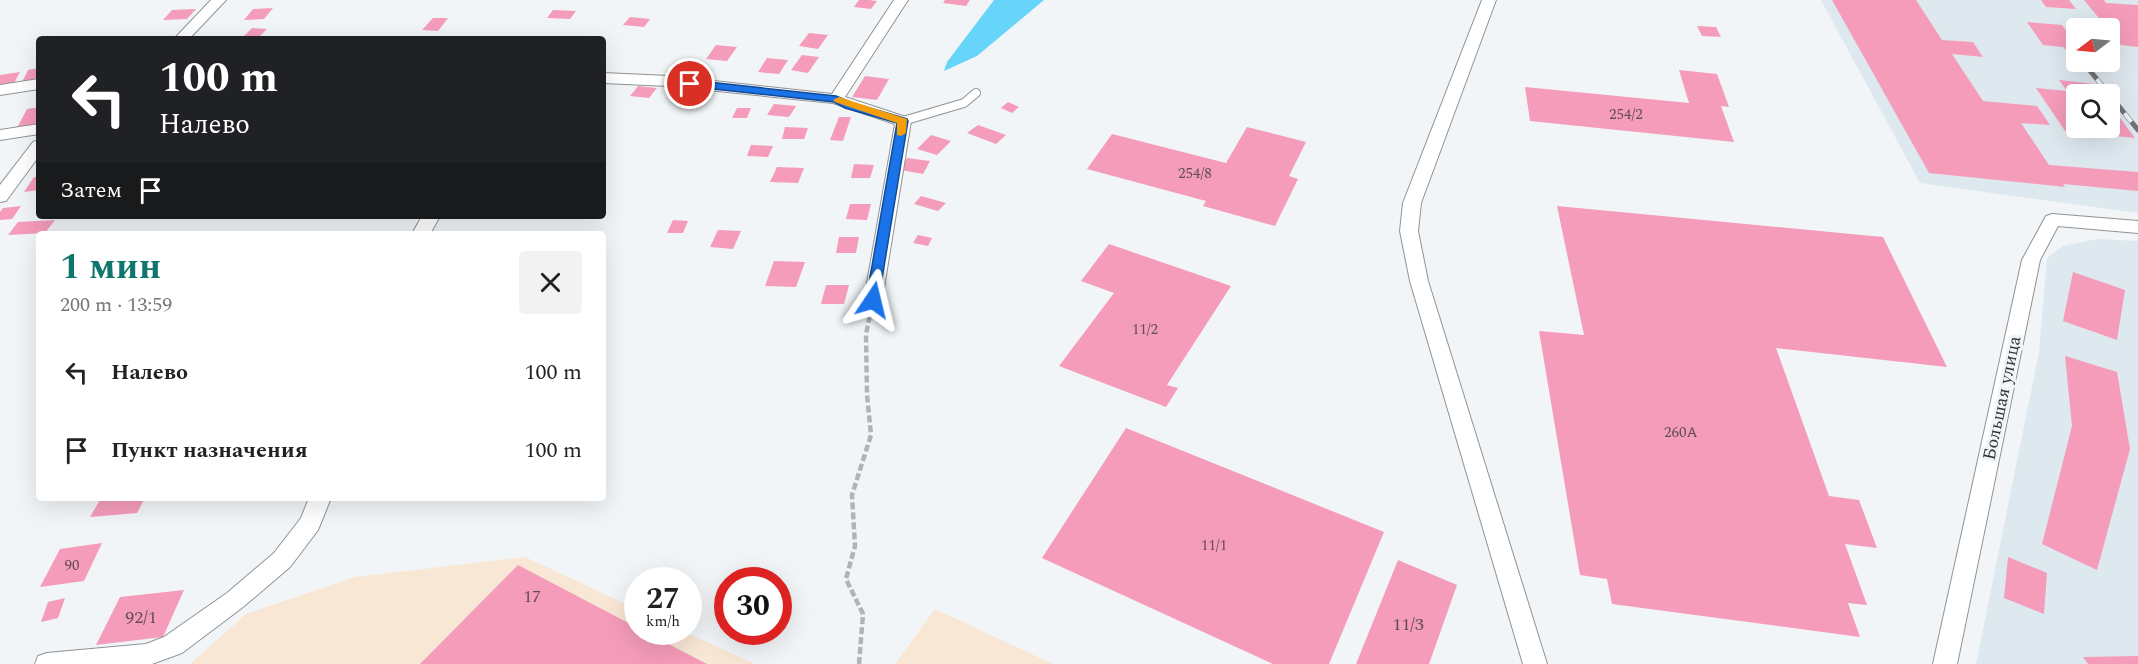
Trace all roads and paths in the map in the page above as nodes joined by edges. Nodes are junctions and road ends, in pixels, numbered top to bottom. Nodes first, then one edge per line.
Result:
1 (219, 0) edge
2 (901, 0) edge
3 (1489, 0) edge
4 (184, 36) edge
5 (606, 78) edge
6 (36, 84) edge
7 (0, 90) edge
8 (976, 93) dead end
9 (836, 99) junction
10 (903, 121) junction
11 (36, 129) edge
12 (0, 135) edge
13 (36, 149) edge
14 (0, 197) edge
15 (2138, 226) edge
16 (873, 300) joint
17 (319, 501) edge
18 (47, 664) edge
19 (859, 664) edge
20 (1535, 664) edge
21 (1945, 664) edge

1 - 4 street
2 - 9 street
3 - 20 street
5 - 9 street
6 - 7 street
8 - 10 lane
9 - 10 street
10 - 16 street
11 - 12 street
13 - 14 street
15 - 21 street, Большая улица
16 - 19 path
17 - 18 street

